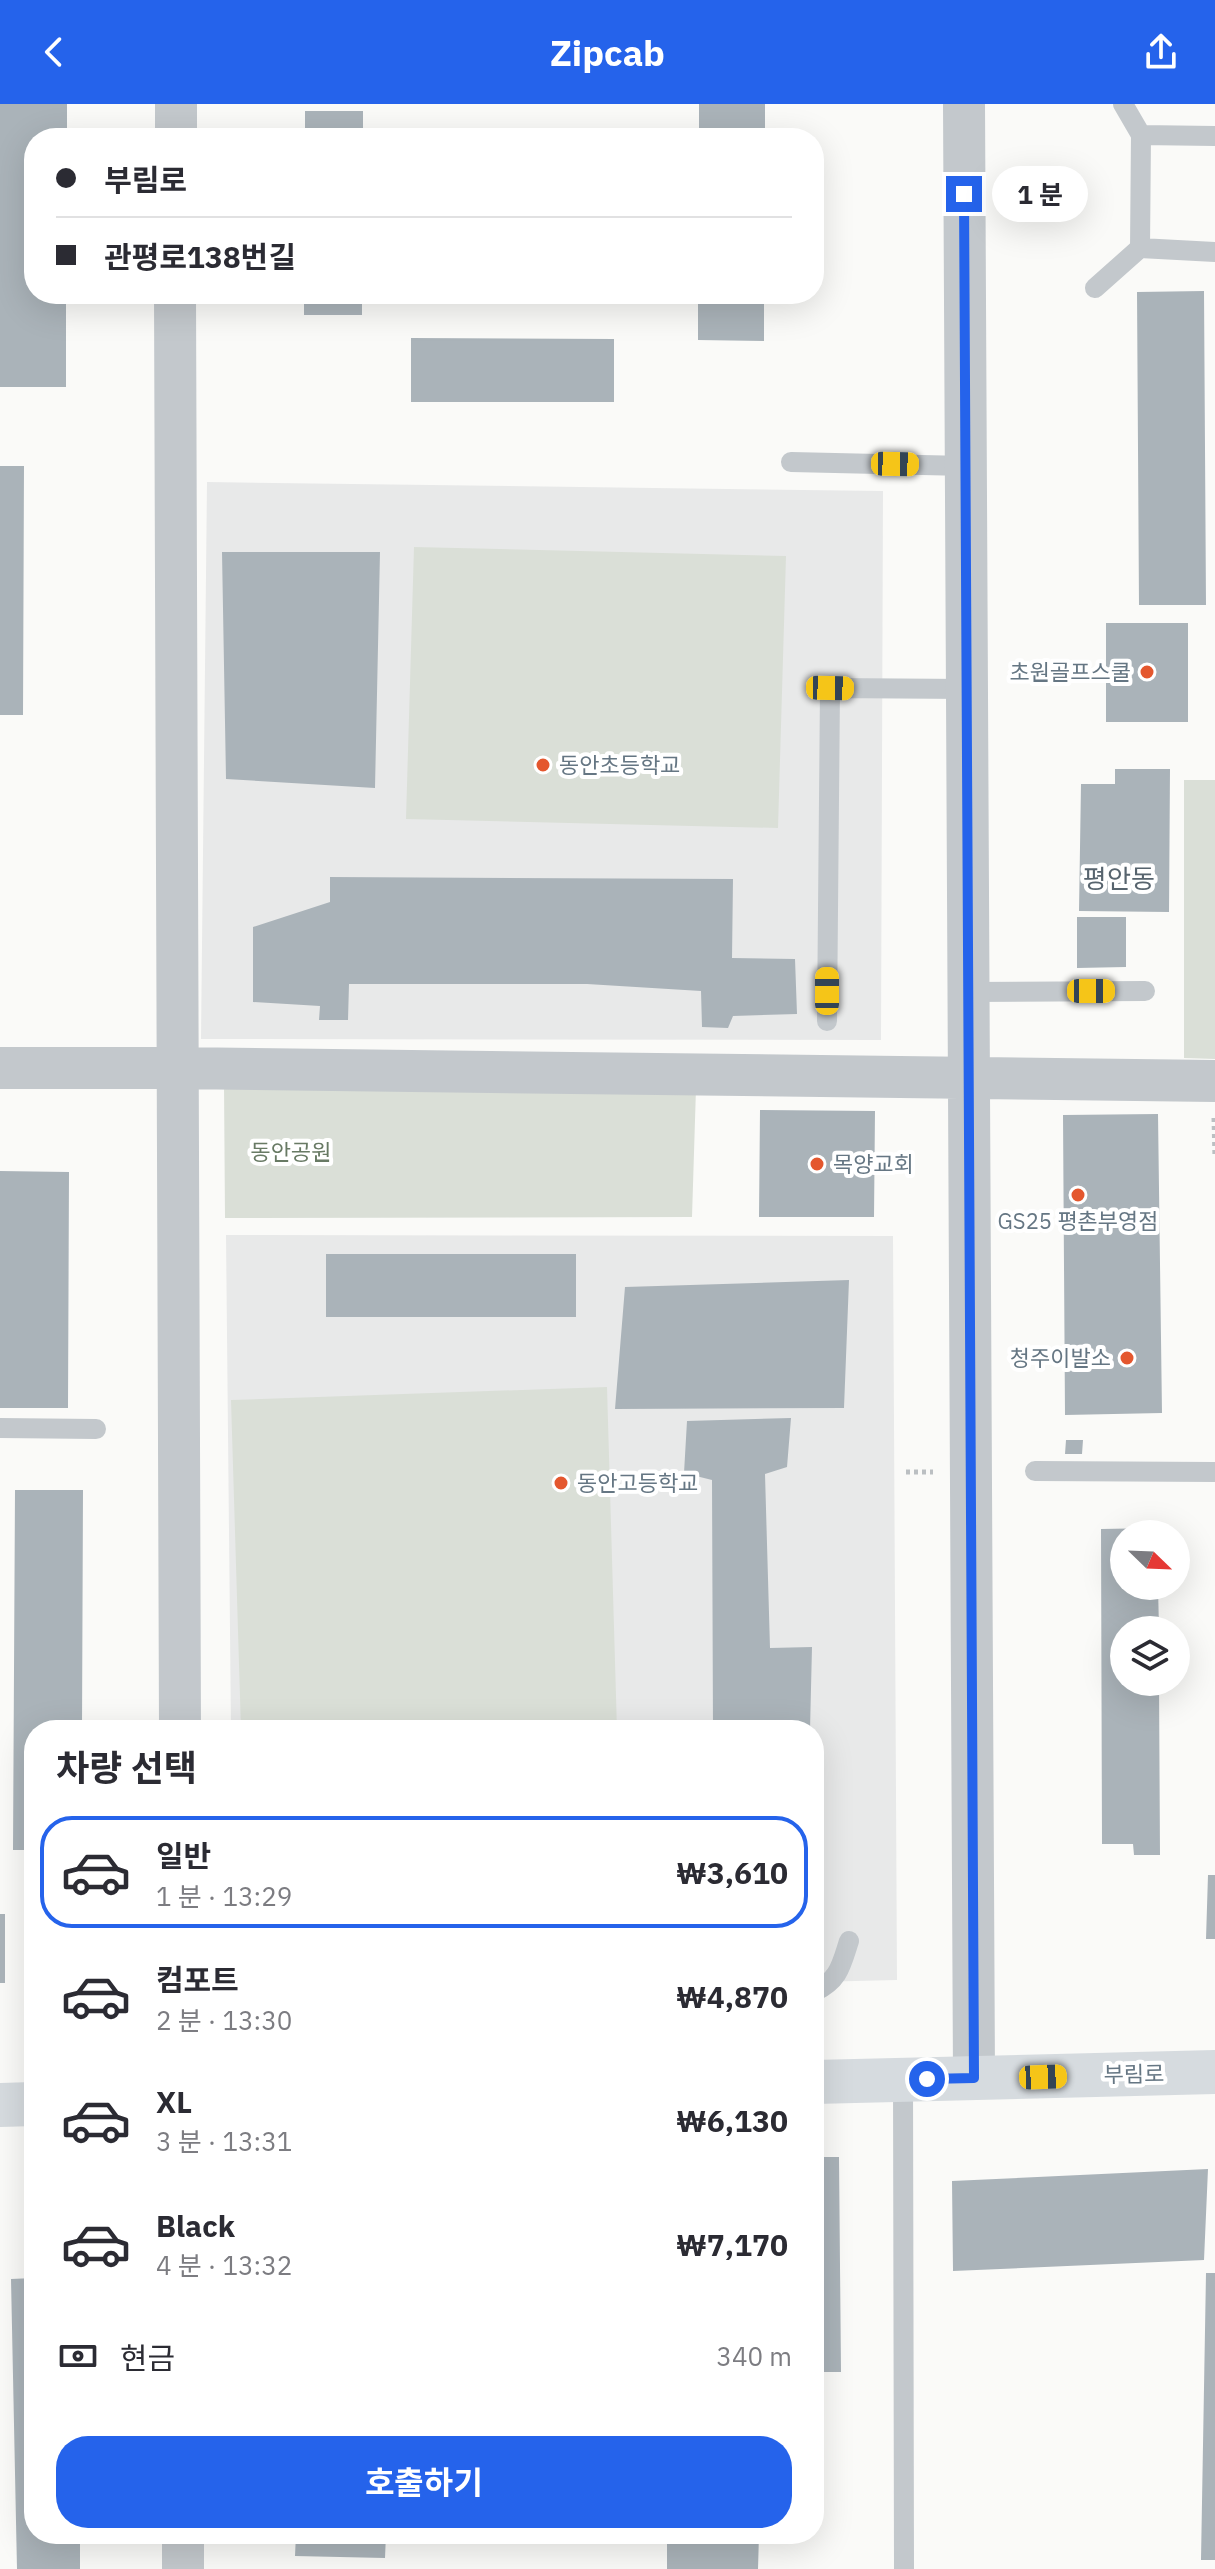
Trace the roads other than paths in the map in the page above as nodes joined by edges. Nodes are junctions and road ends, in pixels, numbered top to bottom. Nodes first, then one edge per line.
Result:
1 (176, 104) edge
2 (964, 104) edge
3 (1123, 104) edge
4 (176, 128) edge
5 (1141, 135) junction
6 (1215, 136) edge
7 (1140, 248) junction
8 (1215, 252) edge
9 (1095, 288) dead end
10 (175, 304) edge
11 (791, 462) dead end
12 (966, 466) junction
13 (967, 689) junction
14 (1145, 991) dead end
15 (968, 992) junction
16 (827, 1021) dead end
17 (0, 1068) edge
18 (177, 1068) junction
19 (1215, 1081) edge
20 (0, 1428) edge
21 (96, 1429) dead end
22 (1035, 1471) dead end
23 (1215, 1472) edge
24 (180, 1720) edge
25 (849, 1941) dead end
26 (824, 1987) edge
27 (1215, 2072) edge
28 (974, 2078) junction
29 (903, 2079) junction
30 (824, 2082) edge
31 (24, 2104) edge
32 (0, 2105) edge
33 (183, 2544) edge
34 (183, 2569) edge
35 (904, 2569) edge

1 - 4 street
2 - 12 street
3 - 5 lane
5 - 6 lane
5 - 7 lane
7 - 8 lane
7 - 9 lane
10 - 18 street
11 - 12 lane
12 - 13 street
13 - 15 street
13 - 16 lane
14 - 15 lane
15 - 28 street
17 - 18 street
18 - 19 street
18 - 24 street
20 - 21 lane
22 - 23 lane
25 - 26 lane
27 - 28 street, 부림로
28 - 29 street, 부림로
29 - 30 street, 부림로
29 - 35 lane
31 - 32 street
33 - 34 street

